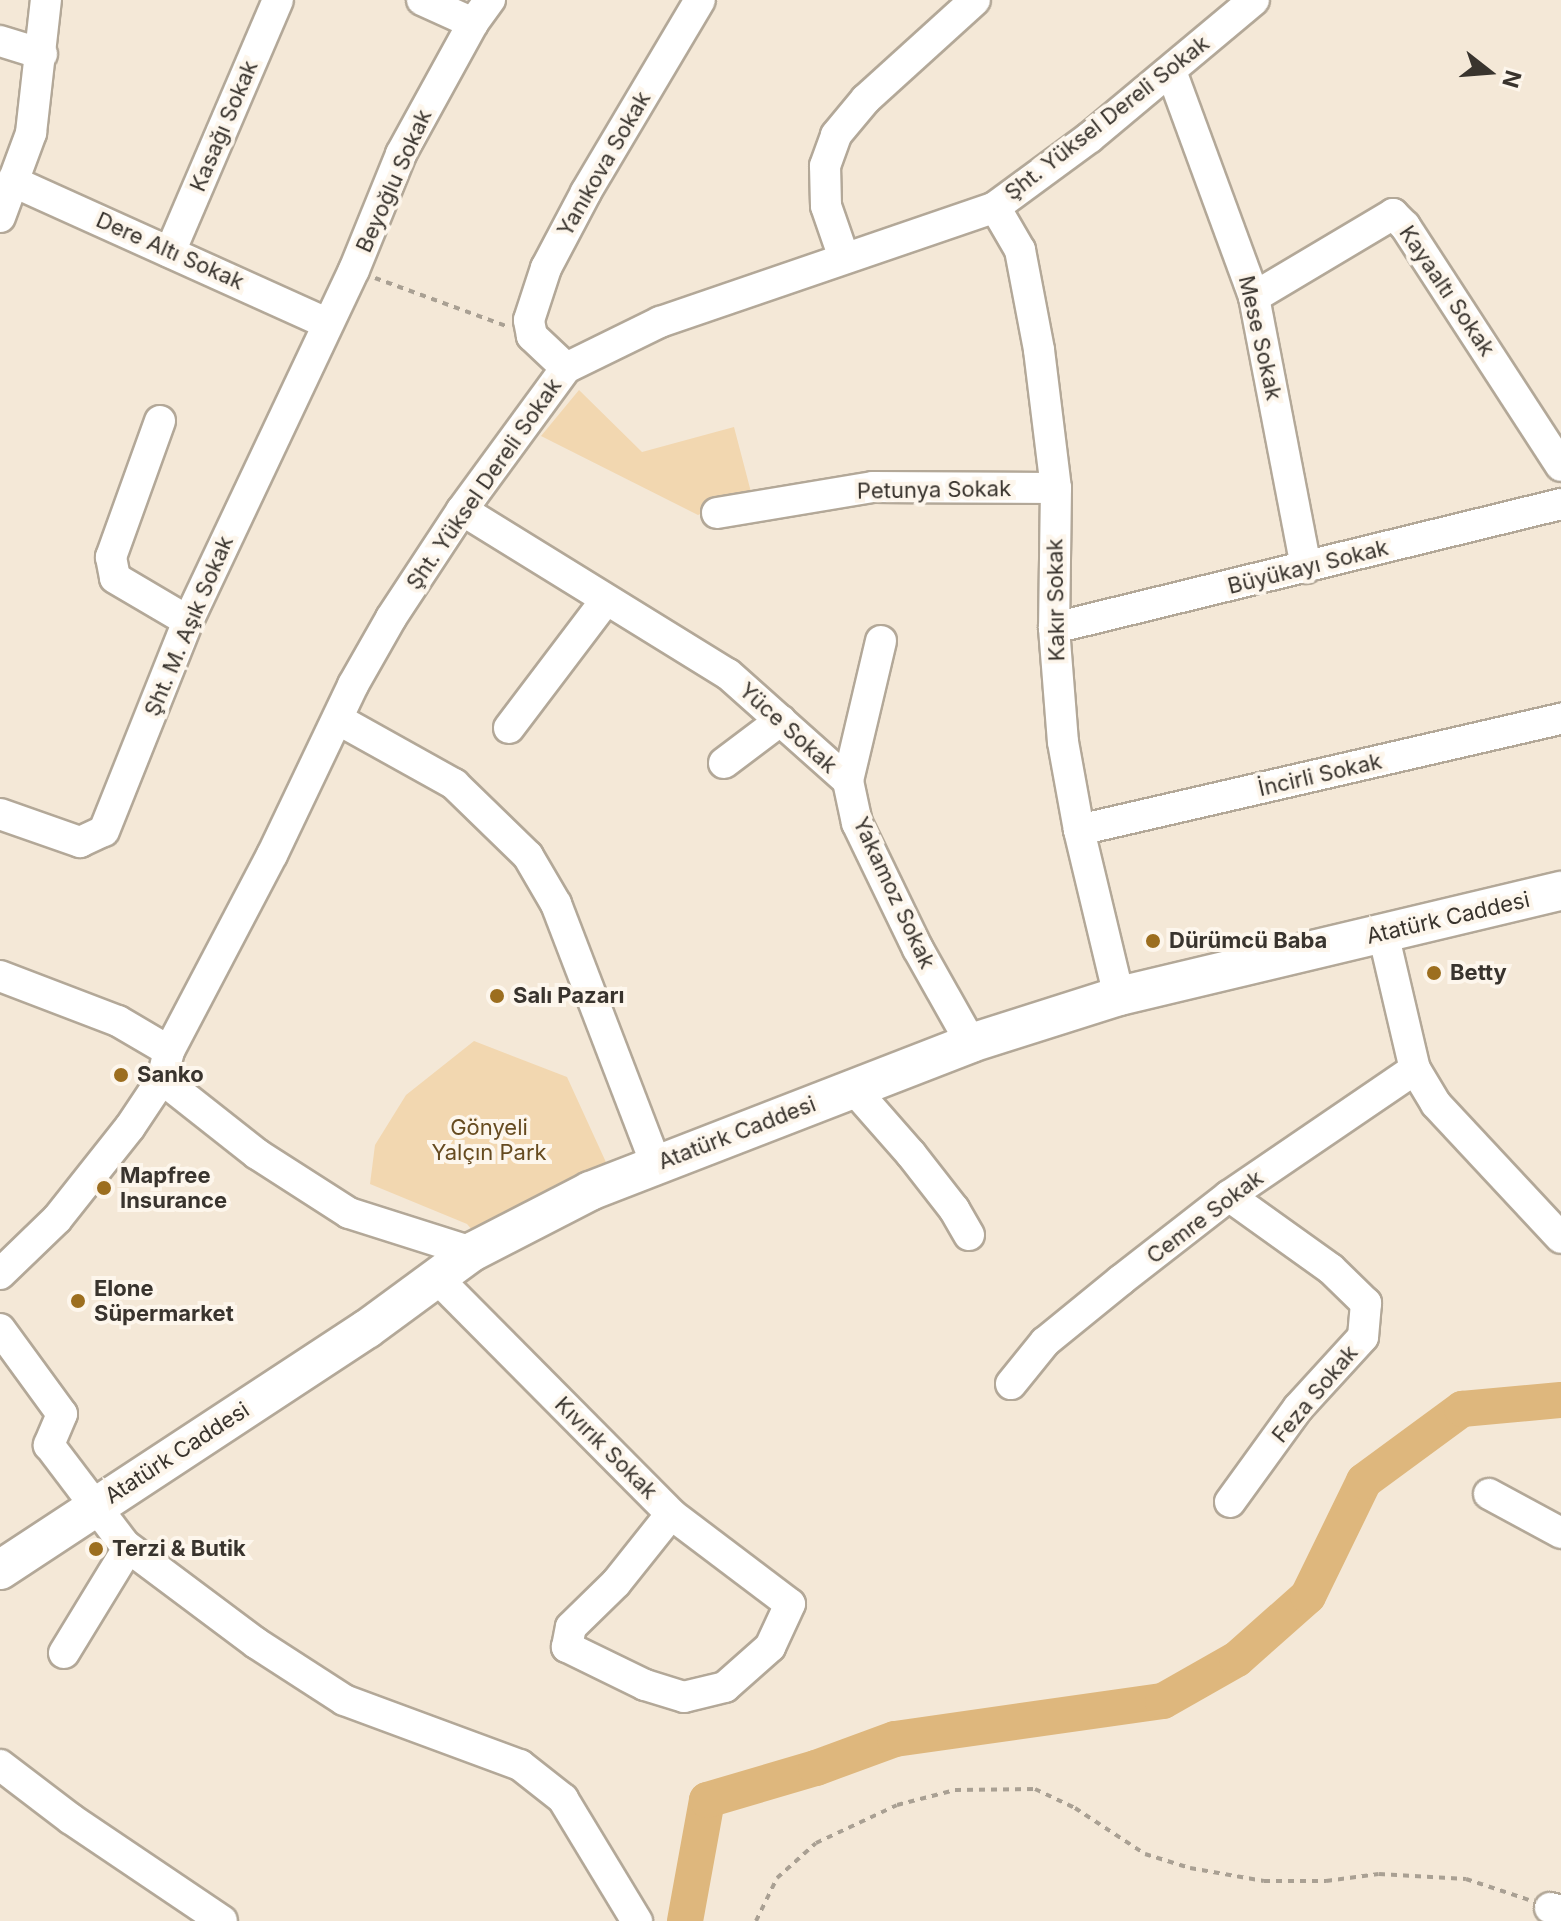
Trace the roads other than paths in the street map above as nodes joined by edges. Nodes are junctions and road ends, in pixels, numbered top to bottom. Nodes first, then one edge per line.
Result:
1 (46, 0) edge
2 (278, 0) edge
3 (422, 0) edge
4 (700, 0) edge
5 (975, 0) edge
6 (1254, 0) edge
7 (481, 12) edge
8 (0, 41) edge
9 (42, 54) junction
10 (1171, 71) junction
11 (12, 181) junction
12 (995, 207) junction
13 (0, 217) edge
14 (170, 252) junction
15 (844, 258) junction
16 (1254, 297) junction
17 (327, 323) junction
18 (566, 368) junction
19 (160, 421) dead end
20 (1561, 466) edge
21 (1056, 488) junction
22 (1561, 504) edge
23 (462, 510) junction
24 (717, 513) dead end
25 (1306, 568) junction
26 (605, 601) junction
27 (188, 621) junction
28 (1054, 628) junction
29 (881, 641) dead end
30 (1561, 719) edge
31 (339, 720) junction
32 (781, 720) junction
33 (509, 728) dead end
34 (724, 763) dead end
35 (848, 781) junction
36 (0, 814) edge
37 (1079, 830) junction
38 (1561, 891) edge
39 (1383, 933) junction
40 (0, 976) edge
41 (1119, 996) junction
42 (971, 1043) junction
43 (165, 1065) junction
44 (1415, 1069) junction
45 (853, 1088) junction
46 (656, 1164) junction
47 (1229, 1196) junction
48 (969, 1235) dead end
49 (1561, 1238) edge
50 (472, 1252) junction
51 (0, 1274) edge
52 (436, 1277) junction
53 (6, 1347) edge
54 (1011, 1384) dead end
55 (1489, 1494) dead end
56 (1230, 1502) dead end
57 (98, 1505) junction
58 (671, 1514) junction
59 (1561, 1533) edge
60 (128, 1548) junction
61 (0, 1570) edge
62 (64, 1653) dead end
63 (0, 1765) edge
64 (222, 1921) edge
65 (637, 1921) edge

1 - 9 street
2 - 14 street, Kasağı Sokak
3 - 7 street
4 - 18 street, Yanıkova Sokak
5 - 15 street
6 - 10 street, Şht. Yüksel Dereli Sokak
7 - 17 street, Beyoğlu Sokak
8 - 9 street
9 - 11 street
10 - 12 street, Şht. Yüksel Dereli Sokak
10 - 16 street, Mese Sokak
11 - 13 street
11 - 14 street, Dere Altı Sokak
12 - 15 street, Şht. Yüksel Dereli Sokak
12 - 21 street, Kakır Sokak
14 - 17 street, Dere Altı Sokak
15 - 18 street, Şht. Yüksel Dereli Sokak
16 - 20 street, Kayaaltı Sokak
16 - 25 street, Mese Sokak
17 - 27 street, Şht. M. Aşık Sokak
18 - 23 street, Şht. Yüksel Dereli Sokak
19 - 27 street
21 - 24 street, Petunya Sokak
21 - 28 street, Kakır Sokak
22 - 25 street, Büyükayı Sokak
23 - 26 street
23 - 31 street, Şht. Yüksel Dereli Sokak
25 - 28 street, Büyükayı Sokak
26 - 32 street, Yüce Sokak
26 - 33 street
27 - 36 street, Şht. M. Aşık Sokak
28 - 37 street, Kakır Sokak
29 - 35 street, Yakamoz Sokak
30 - 37 street, İncirli Sokak
31 - 43 street, Şht. Yüksel Dereli Sokak
31 - 46 street
32 - 34 street
32 - 35 street, Yüce Sokak
35 - 42 street, Yakamoz Sokak
37 - 41 street, Kakır Sokak
38 - 39 main road, Atatürk Caddesi
39 - 41 main road, Atatürk Caddesi
39 - 44 street
40 - 43 street
41 - 42 main road, Atatürk Caddesi
42 - 45 main road, Atatürk Caddesi
43 - 50 street
43 - 51 street, Şht. Yüksel Dereli Sokak
44 - 47 street, Cemre Sokak
44 - 49 street
45 - 46 main road, Atatürk Caddesi
45 - 48 street
46 - 50 main road, Atatürk Caddesi
47 - 54 street, Cemre Sokak
47 - 56 street, Feza Sokak
50 - 52 main road, Atatürk Caddesi
52 - 57 main road, Atatürk Caddesi
52 - 58 street, Kıvırık Sokak
53 - 57 street
55 - 59 street
57 - 60 street
57 - 61 main road, Atatürk Caddesi
58 - 58 street, Kıvırık Sokak
60 - 62 street
60 - 65 street
63 - 64 street

